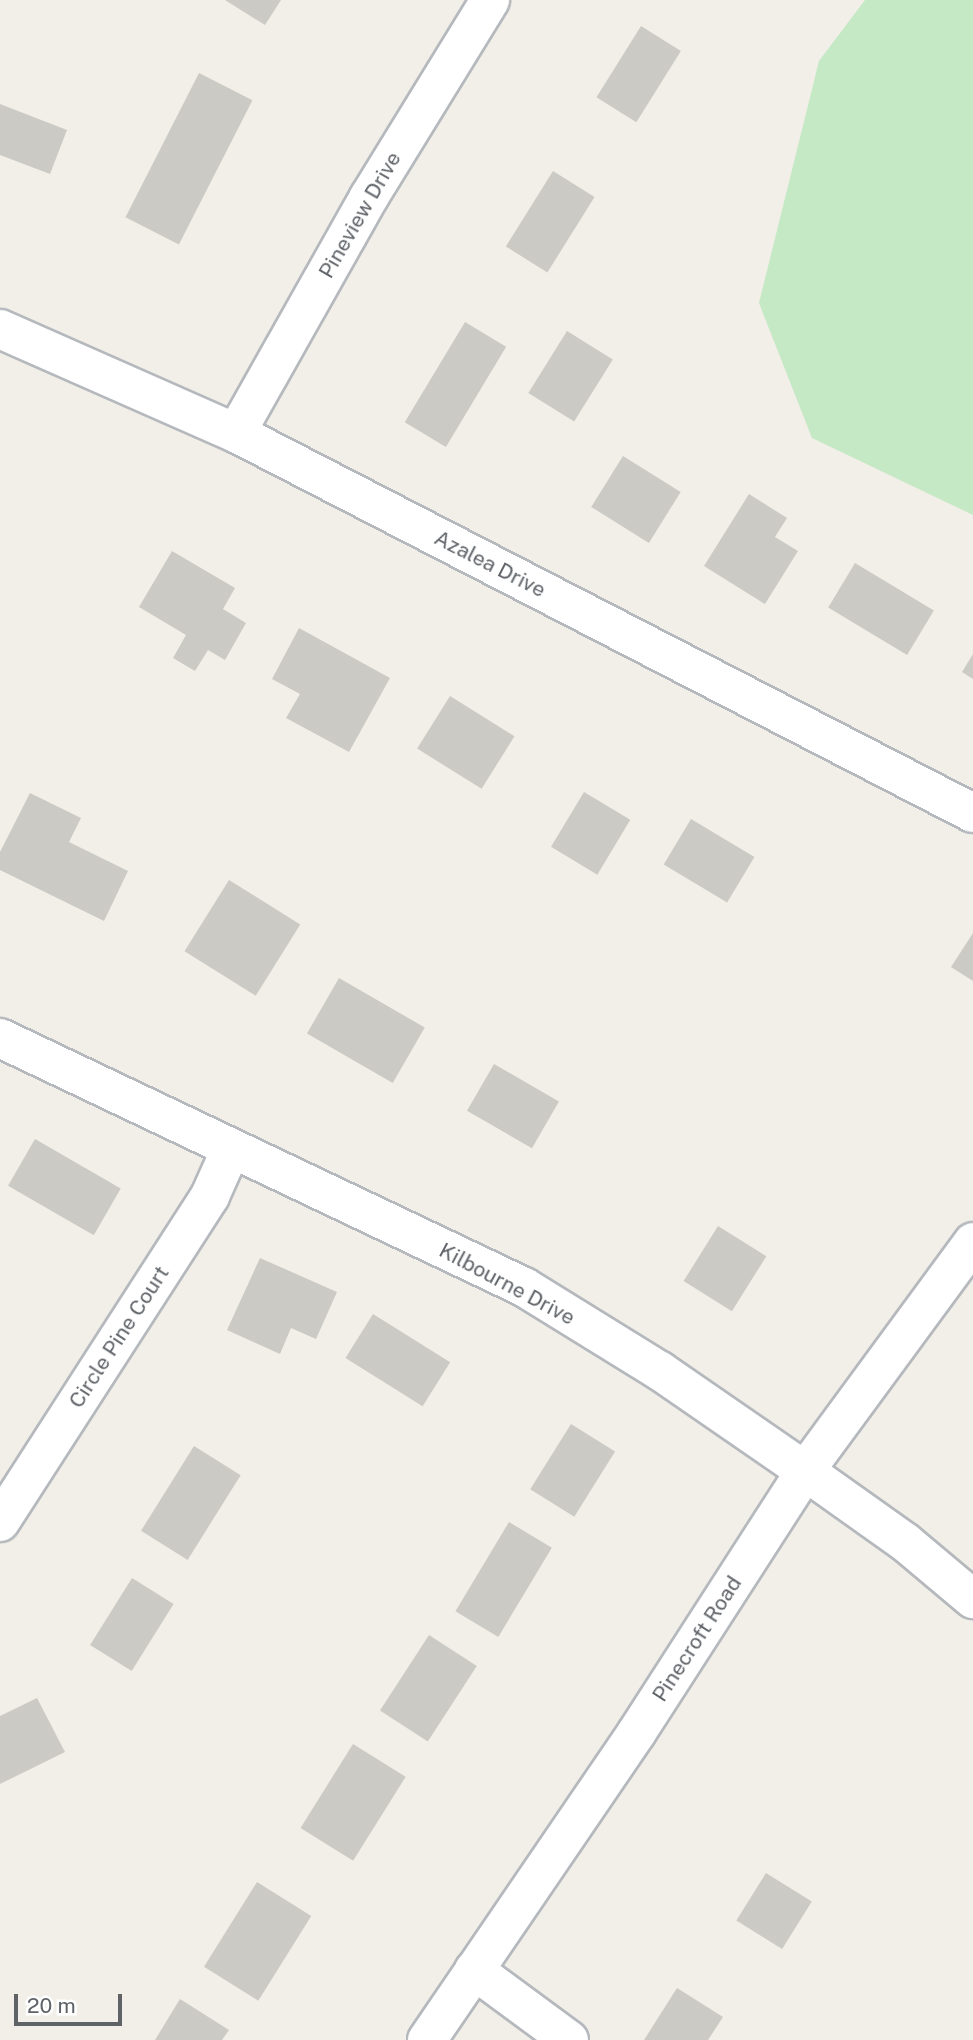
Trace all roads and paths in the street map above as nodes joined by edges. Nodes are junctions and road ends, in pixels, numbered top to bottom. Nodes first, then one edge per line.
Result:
1 (490, 0) edge
2 (0, 329) edge
3 (236, 433) junction
4 (973, 813) edge
5 (0, 1038) edge
6 (231, 1149) junction
7 (973, 1242) edge
8 (805, 1472) junction
9 (0, 1522) edge
10 (973, 1599) edge
11 (474, 1970) junction
12 (426, 2040) edge
13 (569, 2040) edge

1 - 3 street, Pineview Drive
2 - 3 street, Azalea Drive
3 - 4 street, Azalea Drive
5 - 6 street, Kilbourne Drive
6 - 8 street, Kilbourne Drive
6 - 9 street, Circle Pine Court
7 - 8 street, Pinecroft Road
8 - 10 street, Kilbourne Drive
8 - 11 street, Pinecroft Road
11 - 12 street, Pinecroft Road
11 - 13 street

